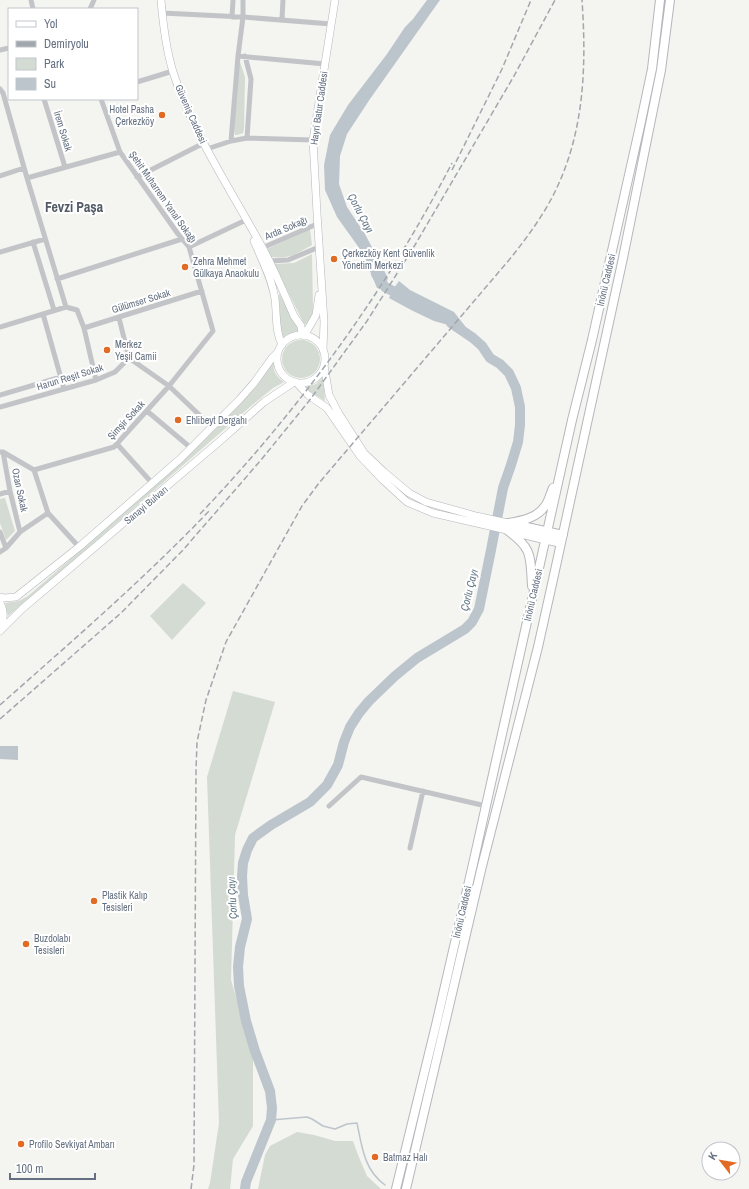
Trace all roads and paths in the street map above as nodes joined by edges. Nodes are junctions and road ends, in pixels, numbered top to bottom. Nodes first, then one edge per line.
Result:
1 (161, 0) edge
2 (233, 0) edge
3 (243, 0) edge
4 (283, 0) edge
5 (335, 0) edge
6 (660, 0) edge
7 (670, 0) edge
8 (162, 13) junction
9 (232, 17) junction
10 (243, 17) junction
11 (282, 19) junction
12 (331, 24) junction
13 (238, 56) junction
14 (245, 56) junction
15 (325, 64) junction
16 (173, 71) junction
17 (138, 82) edge
18 (1, 91) edge
19 (44, 100) edge
20 (101, 100) edge
21 (247, 138) junction
22 (313, 140) junction
23 (231, 141) junction
24 (205, 146) junction
25 (120, 152) junction
26 (24, 168) junction
27 (65, 168) junction
28 (0, 176) edge
29 (137, 177) junction
30 (27, 178) junction
31 (246, 220) junction
32 (318, 224) junction
33 (45, 239) junction
34 (182, 239) junction
35 (34, 242) junction
36 (189, 247) junction
37 (319, 247) junction
38 (262, 248) junction
39 (0, 252) edge
40 (269, 261) junction
41 (320, 265) junction
42 (57, 279) junction
43 (202, 291) junction
44 (66, 307) junction
45 (54, 310) junction
46 (43, 314) junction
47 (119, 318) junction
48 (0, 327) edge
49 (84, 328) junction
50 (213, 331) joint
51 (303, 336) junction
52 (282, 345) junction
53 (323, 350) junction
54 (278, 352) junction
55 (129, 358) junction
56 (324, 365) junction
57 (61, 377) junction
58 (96, 380) junction
59 (295, 382) junction
60 (169, 386) junction
61 (64, 389) junction
62 (0, 396) edge
63 (0, 407) edge
64 (147, 411) junction
65 (212, 427) junction
66 (117, 444) junction
67 (191, 448) junction
68 (2, 452) edge
69 (561, 469) junction
70 (34, 470) junction
71 (152, 483) junction
72 (10, 491) junction
73 (0, 494) edge
74 (48, 513) junction
75 (475, 519) junction
76 (508, 526) junction
77 (0, 532) edge
78 (20, 532) junction
79 (546, 535) junction
80 (562, 538) junction
81 (79, 547) junction
82 (6, 548) junction
83 (0, 552) edge
84 (533, 595) junction
85 (0, 597) edge
86 (0, 603) edge
87 (0, 630) edge
88 (423, 791) junction
89 (328, 806) dead end
90 (486, 806) junction
91 (410, 848) dead end
92 (396, 1186) edge
93 (407, 1188) edge

1 - 8 main road, Güveniş Caddesi
2 - 9 street
3 - 10 street
4 - 11 street
5 - 12 main road, Hayri Batur Caddesi
6 - 69 main road, İnönü Caddesi
7 - 80 main road, İnönü Caddesi
8 - 9 street
8 - 16 main road, Güveniş Caddesi
9 - 10 street
10 - 11 street
10 - 13 street
11 - 12 street
12 - 15 main road, Hayri Batur Caddesi
13 - 14 street
13 - 23 street
14 - 15 street
14 - 21 street
15 - 22 main road, Hayri Batur Caddesi
16 - 17 street
16 - 24 main road, Güveniş Caddesi
18 - 26 street
19 - 27 street, İrem Sokak
20 - 25 street, Şehit Muharrem Yanal Sokağı
21 - 22 street
21 - 23 street
22 - 32 main road, Hayri Batur Caddesi
23 - 24 street
24 - 29 street
24 - 31 main road, Güveniş Caddesi
25 - 27 street
25 - 29 street, Şehit Muharrem Yanal Sokağı
26 - 28 street
26 - 30 street
27 - 30 street
29 - 34 street, Şehit Muharrem Yanal Sokağı
30 - 33 street
31 - 36 street
31 - 38 main road, Güveniş Caddesi
31 - 52 main road, Güveniş Caddesi
32 - 37 main road, Hayri Batur Caddesi
32 - 38 street, Arda Sokağı
33 - 35 street
33 - 42 street
34 - 36 street, Şehit Muharrem Yanal Sokağı
34 - 42 street
35 - 39 street
35 - 45 street
36 - 43 street, Şehit Muharrem Yanal Sokağı
37 - 40 street
37 - 41 main road, Hayri Batur Caddesi
38 - 40 main road, Güveniş Caddesi
40 - 51 main road, Güveniş Caddesi
41 - 51 main road, Hayri Batur Caddesi
41 - 53 main road, Hayri Batur Caddesi
42 - 44 street
43 - 47 street, Gülümser Sokak
43 - 50 street, Şehit Muharrem Yanal Sokağı
44 - 45 street
44 - 49 street
45 - 46 street
46 - 48 street
46 - 57 street
47 - 49 street, Gülümser Sokak
47 - 55 street
49 - 58 street
50 - 60 street, Şimşir Sokak
51 - 52 main road
51 - 53 main road
52 - 54 main road
53 - 56 main road
54 - 59 main road
54 - 65 main road, Sanayi Bulvarı
55 - 58 street, Harun Reşit Sokak
55 - 60 street
56 - 59 main road
56 - 75 main road
57 - 61 street
57 - 62 street, Harun Reşit Sokak
58 - 61 street, Harun Reşit Sokak
59 - 75 main road
59 - 87 main road, Sanayi Bulvarı
60 - 64 street, Şimşir Sokak
60 - 65 street
61 - 63 street, Harun Reşit Sokak
64 - 66 street, Şimşir Sokak
64 - 67 street
65 - 67 main road, Sanayi Bulvarı
66 - 70 street, Şimşir Sokak
66 - 71 street
67 - 71 main road, Sanayi Bulvarı
68 - 70 street
68 - 72 street, Ozan Sokak
69 - 76 main road
69 - 79 main road, İnönü Caddesi
70 - 74 street
71 - 81 main road, Sanayi Bulvarı
72 - 73 street
72 - 78 street, Ozan Sokak
74 - 78 street
74 - 81 street
75 - 76 main road
76 - 79 main road
76 - 84 main road
77 - 82 street
78 - 82 street
79 - 80 main road
79 - 84 main road, İnönü Caddesi
80 - 93 main road, İnönü Caddesi
81 - 85 main road, Sanayi Bulvarı
82 - 83 street
84 - 90 main road, İnönü Caddesi
86 - 87 main road
88 - 89 street
88 - 90 street
88 - 91 street
90 - 92 main road, İnönü Caddesi

